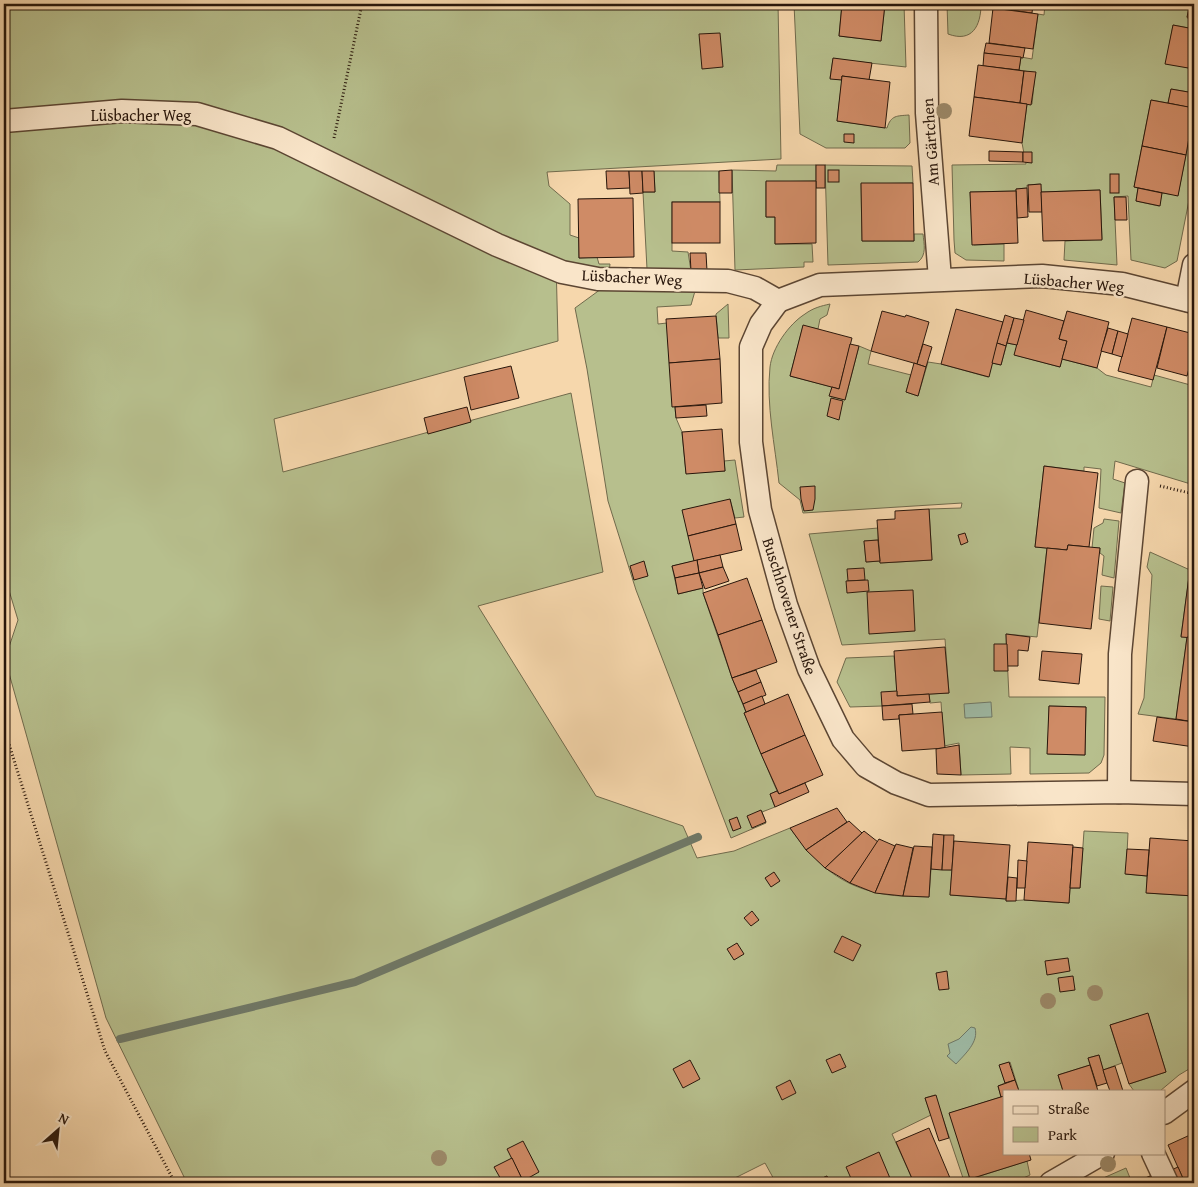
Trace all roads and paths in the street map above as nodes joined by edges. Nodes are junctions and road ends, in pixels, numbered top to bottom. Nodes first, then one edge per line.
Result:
1 (362, 4) edge
2 (926, 4) edge
3 (4, 121) edge
4 (328, 163) junction
5 (1194, 266) edge
6 (940, 279) junction
7 (778, 301) junction
8 (1191, 301) edge
9 (1137, 481) joint
10 (1194, 494) edge
11 (4, 728) edge
12 (1119, 792) junction
13 (1194, 794) edge
14 (1194, 1092) edge
15 (1166, 1112) edge
16 (1102, 1154) edge
17 (1153, 1154) edge
18 (175, 1183) edge
19 (1051, 1183) edge
20 (1167, 1183) edge

1 - 4 path
2 - 6 street, Am Gärtchen
3 - 4 street, Lüsbacher Weg
4 - 7 street, Lüsbacher Weg
5 - 8 street
6 - 7 street, Lüsbacher Weg
6 - 8 street, Lüsbacher Weg
7 - 12 street, Buschhovener Straße
9 - 10 path
9 - 12 street
11 - 18 path
12 - 13 street, Buschhovener Straße
14 - 15 street
16 - 19 street
17 - 20 street

